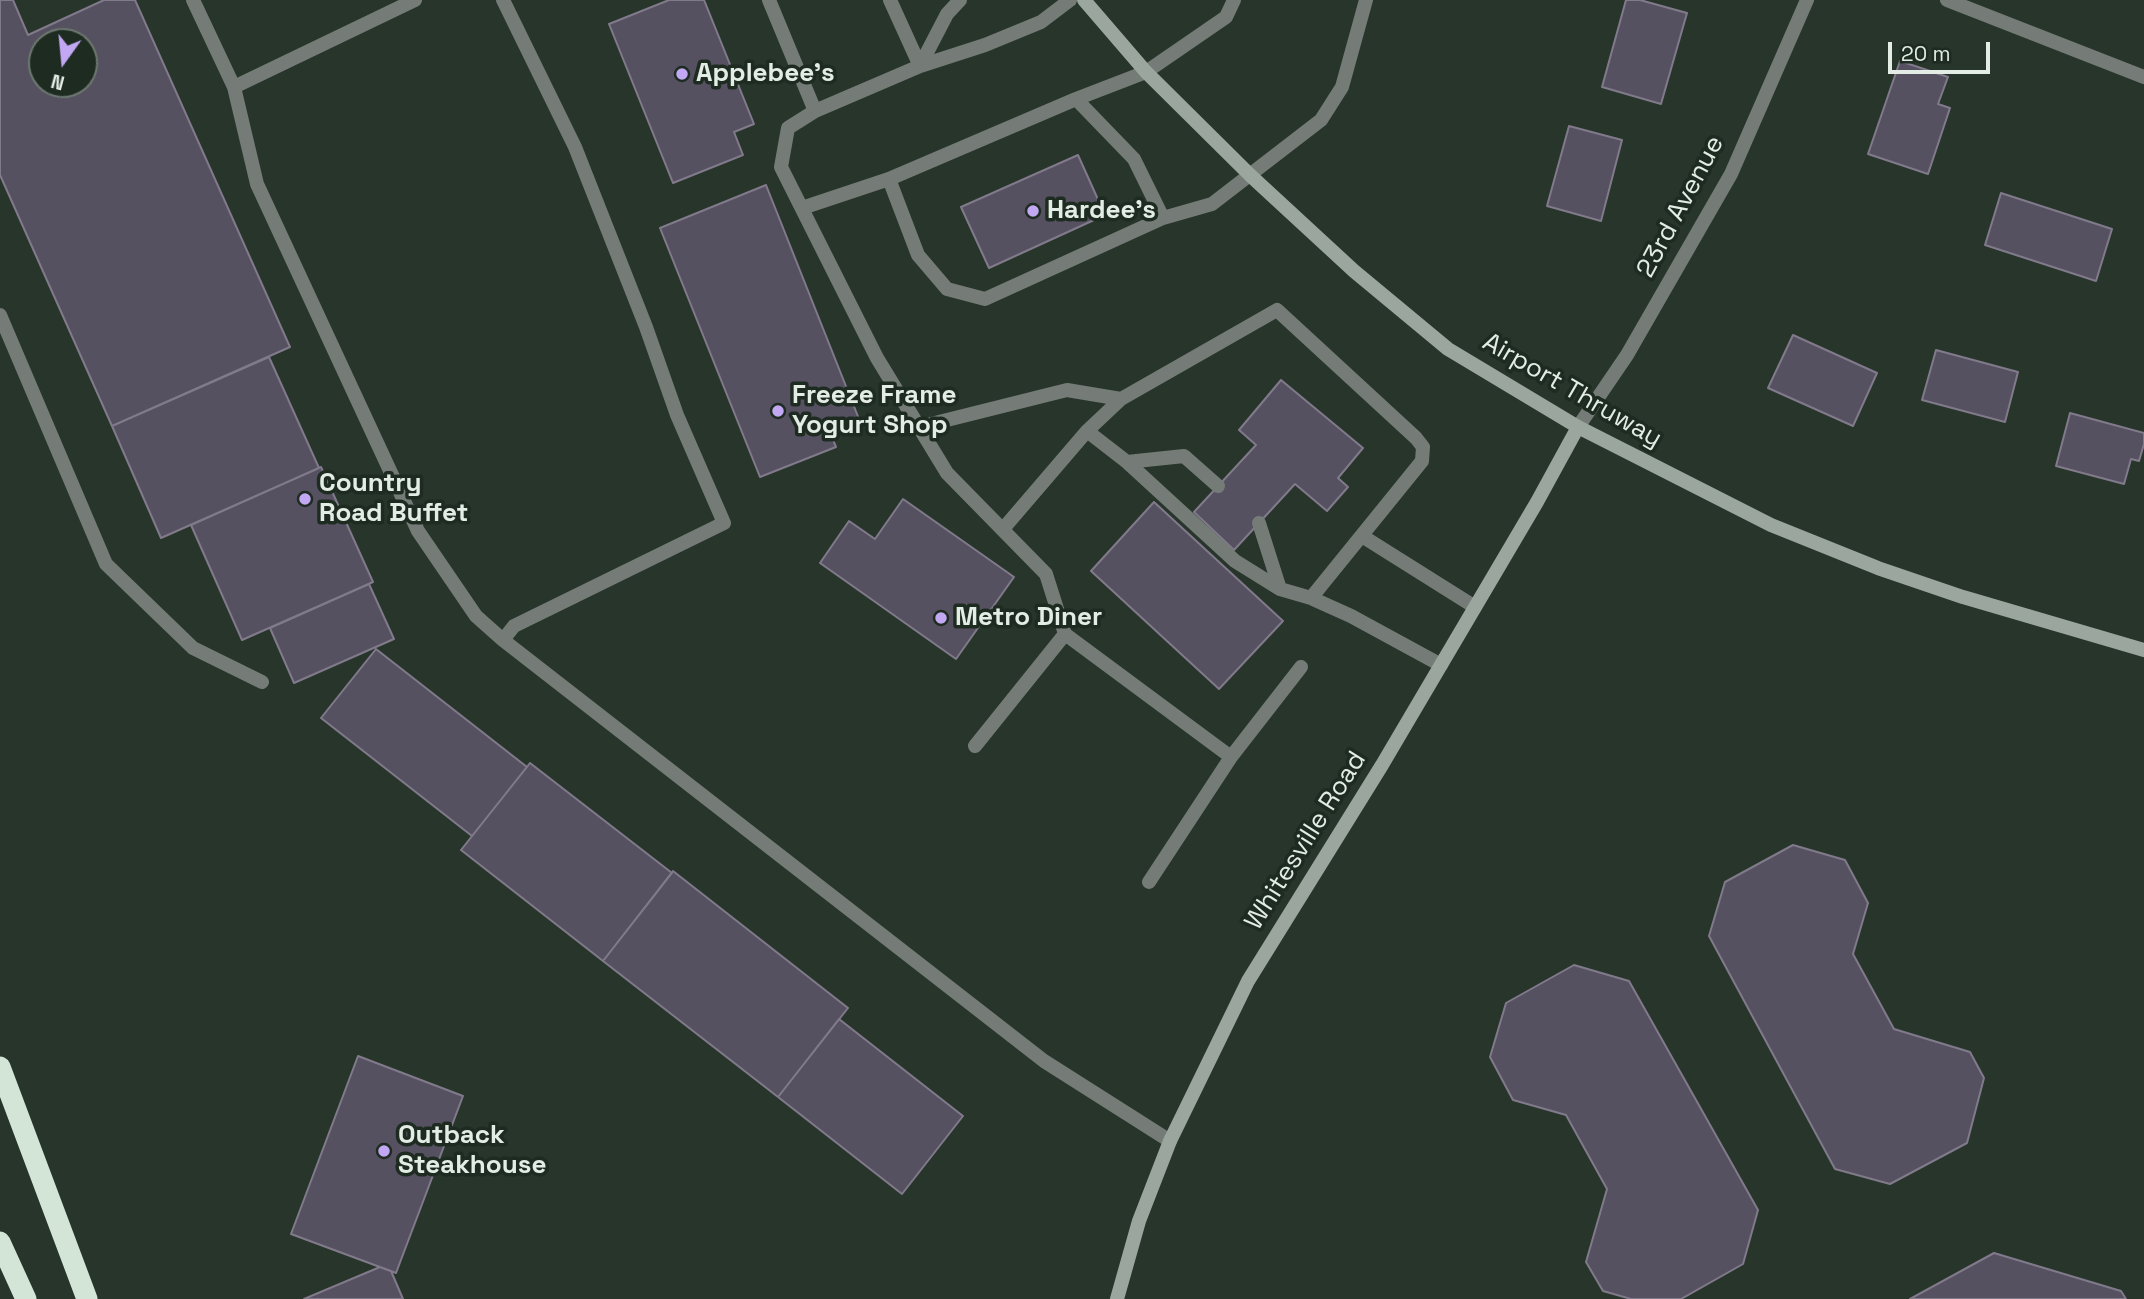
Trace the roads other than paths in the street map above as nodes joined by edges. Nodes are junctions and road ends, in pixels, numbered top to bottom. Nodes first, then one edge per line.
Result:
1 (193, 0) edge
2 (415, 0) edge
3 (503, 0) edge
4 (769, 0) edge
5 (890, 0) edge
6 (960, 0) edge
7 (1070, 0) edge
8 (1084, 0) edge
9 (1234, 0) edge
10 (1366, 0) edge
11 (1807, 0) edge
12 (1947, 0) edge
13 (920, 66) junction
14 (1146, 72) junction
15 (2144, 77) edge
16 (234, 87) junction
17 (1076, 99) junction
18 (815, 111) junction
19 (1251, 176) junction
20 (889, 179) junction
21 (802, 208) junction
22 (1164, 218) junction
23 (0, 314) edge
24 (1121, 399) junction
25 (1578, 427) junction
26 (919, 428) junction
27 (1087, 431) junction
28 (1126, 462) junction
29 (1218, 486) dead end
30 (1259, 523) dead end
31 (1003, 529) junction
32 (1362, 536) junction
33 (1280, 589) junction
34 (1311, 598) junction
35 (1475, 607) junction
36 (1065, 634) junction
37 (503, 640) junction
38 (2144, 650) edge
39 (1441, 665) junction
40 (1301, 667) dead end
41 (262, 682) dead end
42 (975, 746) dead end
43 (1231, 757) junction
44 (1149, 882) dead end
45 (0, 1067) edge
46 (1170, 1142) junction
47 (0, 1242) edge
48 (26, 1299) edge
49 (87, 1299) edge
50 (1117, 1299) edge

1 - 16 street
2 - 16 street
3 - 37 street
4 - 18 street
5 - 13 street
6 - 13 street
7 - 13 street
8 - 14 main road, Airport Thruway
9 - 14 street
10 - 19 street
11 - 25 street, 23rd Avenue
12 - 15 street
13 - 18 street
14 - 17 street
14 - 19 main road, Airport Thruway
16 - 37 street
17 - 20 street
17 - 22 street
18 - 21 street
19 - 22 street
19 - 25 main road, Airport Thruway
20 - 21 street
20 - 22 street
21 - 26 street
23 - 41 street
24 - 26 street
24 - 27 street
24 - 32 street
25 - 35 main road, Whitesville Road
25 - 38 main road, Airport Thruway
26 - 31 street
27 - 28 street
27 - 31 street
28 - 29 street
28 - 33 street
30 - 33 street
31 - 36 street
32 - 34 street
32 - 35 street
33 - 34 street
34 - 39 street
35 - 39 main road, Whitesville Road
36 - 42 street
36 - 43 street
37 - 46 street
39 - 46 main road, Whitesville Road
40 - 43 street
43 - 44 street
45 - 49 highway
46 - 50 main road, Whitesville Road
47 - 48 highway

